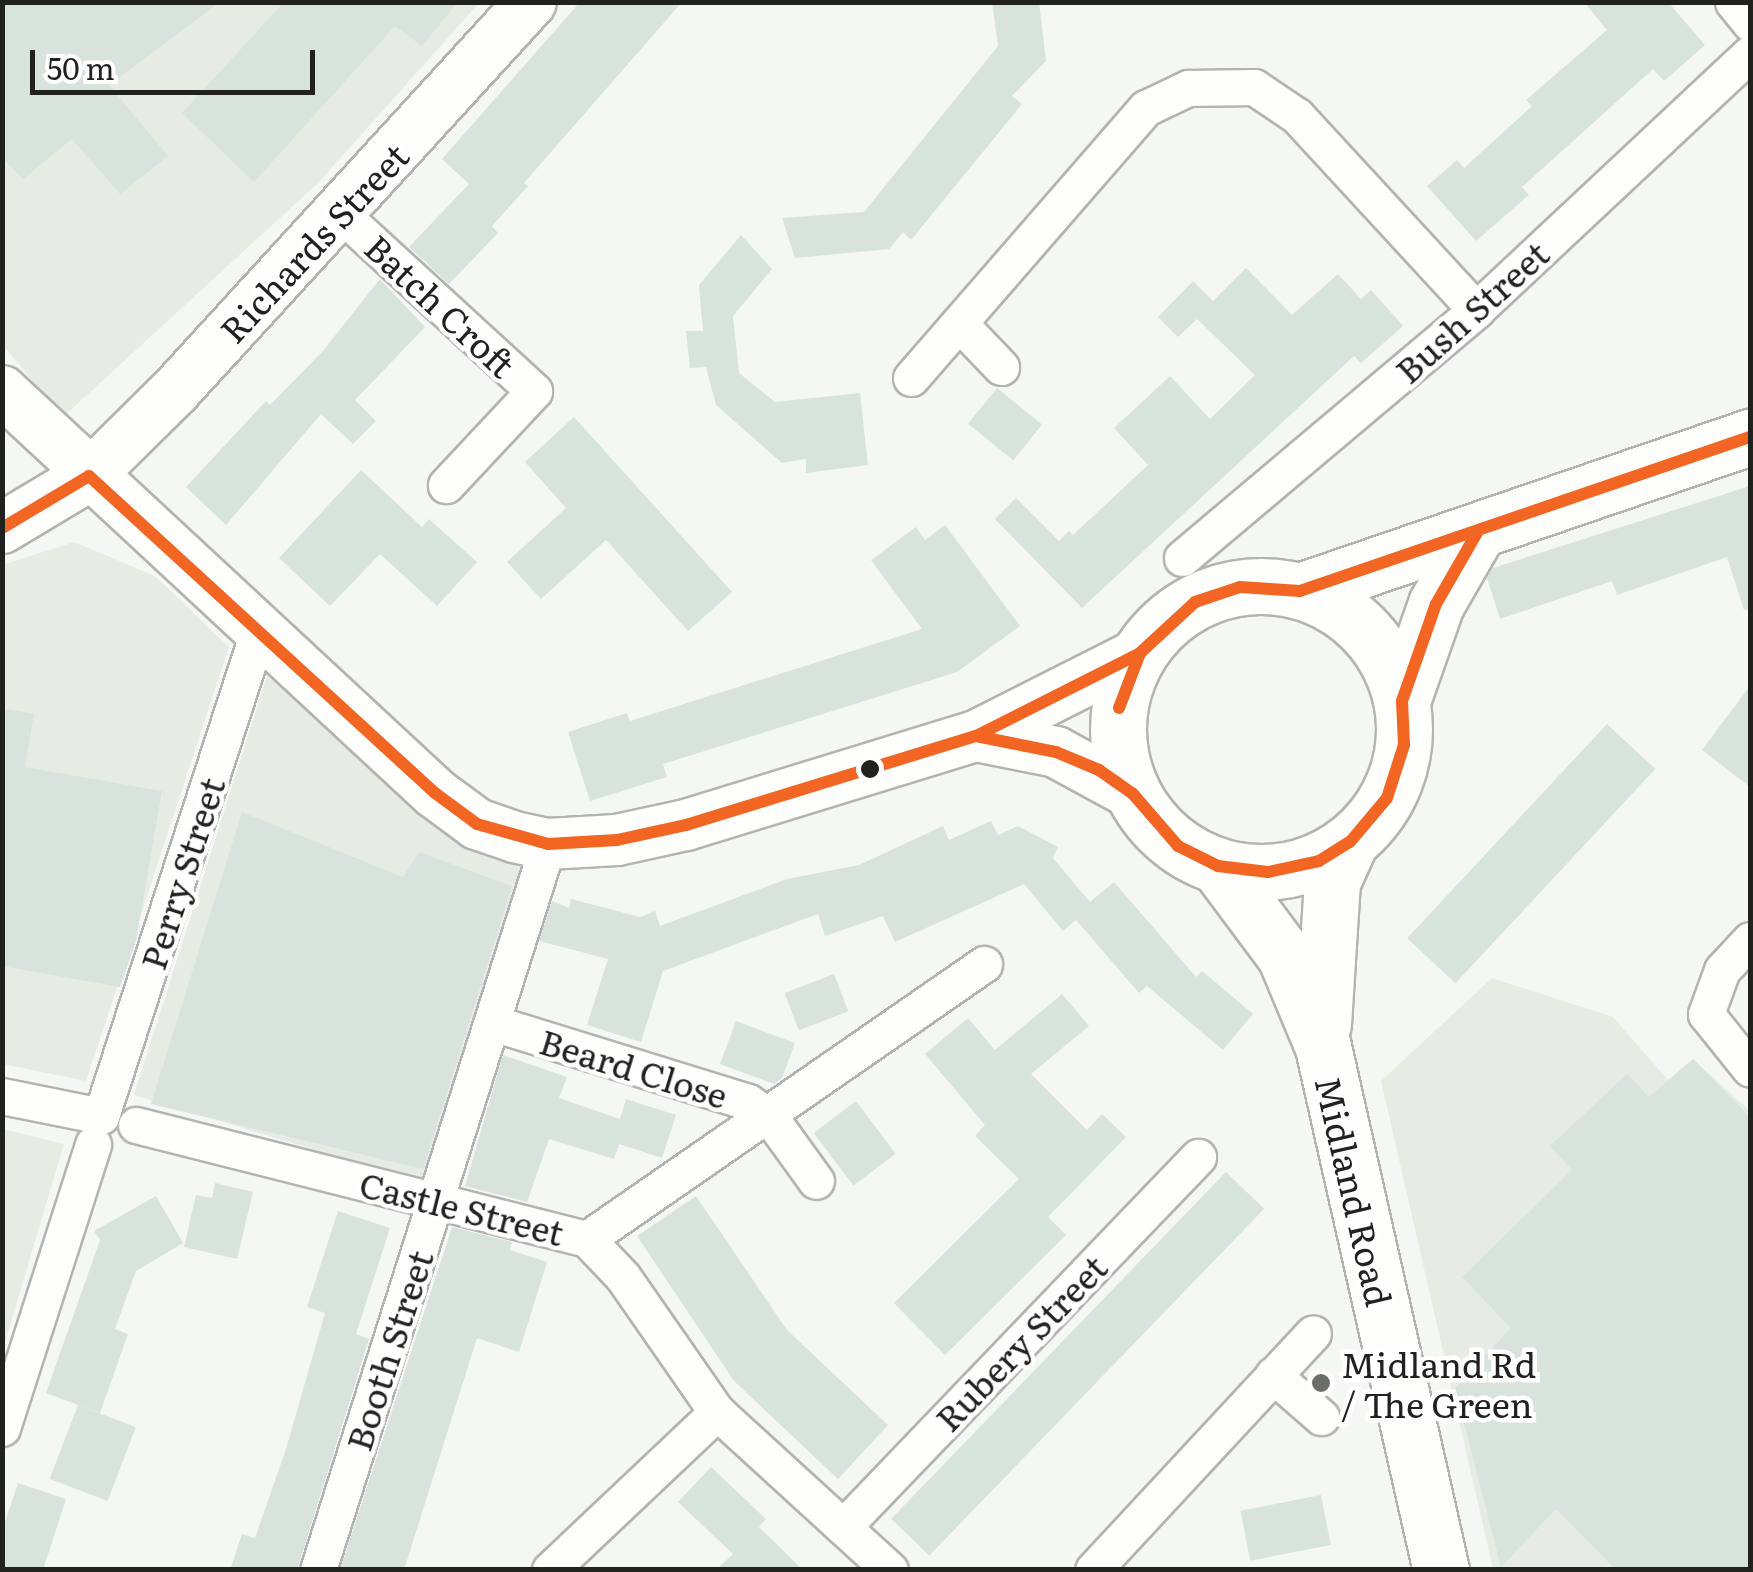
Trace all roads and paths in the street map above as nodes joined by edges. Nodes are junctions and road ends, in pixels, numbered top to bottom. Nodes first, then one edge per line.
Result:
1 (531, 2) edge
2 (1733, 2) edge
3 (1750, 24) edge
4 (1750, 54) edge
5 (340, 214) junction
6 (1476, 310) junction
7 (959, 323) junction
8 (1001, 367) dead end
9 (911, 378) dead end
10 (2, 391) edge
11 (1750, 437) edge
12 (88, 476) junction
13 (446, 486) dead end
14 (2, 528) edge
15 (1478, 531) junction
16 (1182, 558) dead end
17 (1300, 591) junction
18 (259, 629) junction
19 (1140, 653) junction
20 (1402, 701) junction
21 (976, 736) junction
22 (1133, 794) junction
23 (1350, 842) junction
24 (548, 844) junction
25 (1218, 866) junction
26 (1750, 940) edge
27 (984, 964) dead end
28 (496, 1024) junction
29 (1323, 1046) junction
30 (1750, 1068) edge
31 (2, 1096) edge
32 (769, 1116) junction
33 (136, 1125) dead end
34 (97, 1130) junction
35 (1198, 1157) dead end
36 (816, 1181) dead end
37 (436, 1201) junction
38 (587, 1239) junction
39 (1313, 1332) dead end
40 (1274, 1375) junction
41 (717, 1412) junction
42 (1321, 1417) dead end
43 (2, 1428) edge
44 (842, 1527) junction
45 (318, 1570) edge
46 (550, 1570) edge
47 (890, 1570) edge
48 (1093, 1570) edge
49 (1441, 1570) edge

1 - 5 street, Richards Street
2 - 3 street
4 - 6 street, Bush Street
5 - 12 street, Richards Street
5 - 13 street, Batch Croft
6 - 7 street
6 - 16 street, Bush Street
7 - 8 street
7 - 9 street
10 - 12 street
11 - 15 main road
12 - 14 street, Richards Street
12 - 18 street
15 - 17 main road
15 - 20 main road
17 - 19 main road
17 - 20 main road
18 - 24 street
18 - 34 street, Perry Street
19 - 21 street
19 - 22 main road
20 - 23 main road
21 - 22 street
21 - 24 street
22 - 25 main road
23 - 25 main road
23 - 29 main road, Midland Road
24 - 28 street, Booth Street
25 - 29 main road, Midland Road
26 - 30 street
27 - 32 street, Beard Close
28 - 32 street, Beard Close
28 - 37 street, Booth Street
29 - 49 main road, Midland Road
31 - 34 street
32 - 36 street, Beard Close
32 - 38 street, Beard Close
33 - 37 street, Castle Street
34 - 43 street, Perry Street
35 - 44 street, Rubery Street
37 - 38 street, Castle Street
37 - 45 street, Booth Street
38 - 41 street, Castle Street
39 - 40 street
40 - 42 street
40 - 48 street
41 - 44 street, Castle Street
41 - 46 street
44 - 47 street, Castle Street

